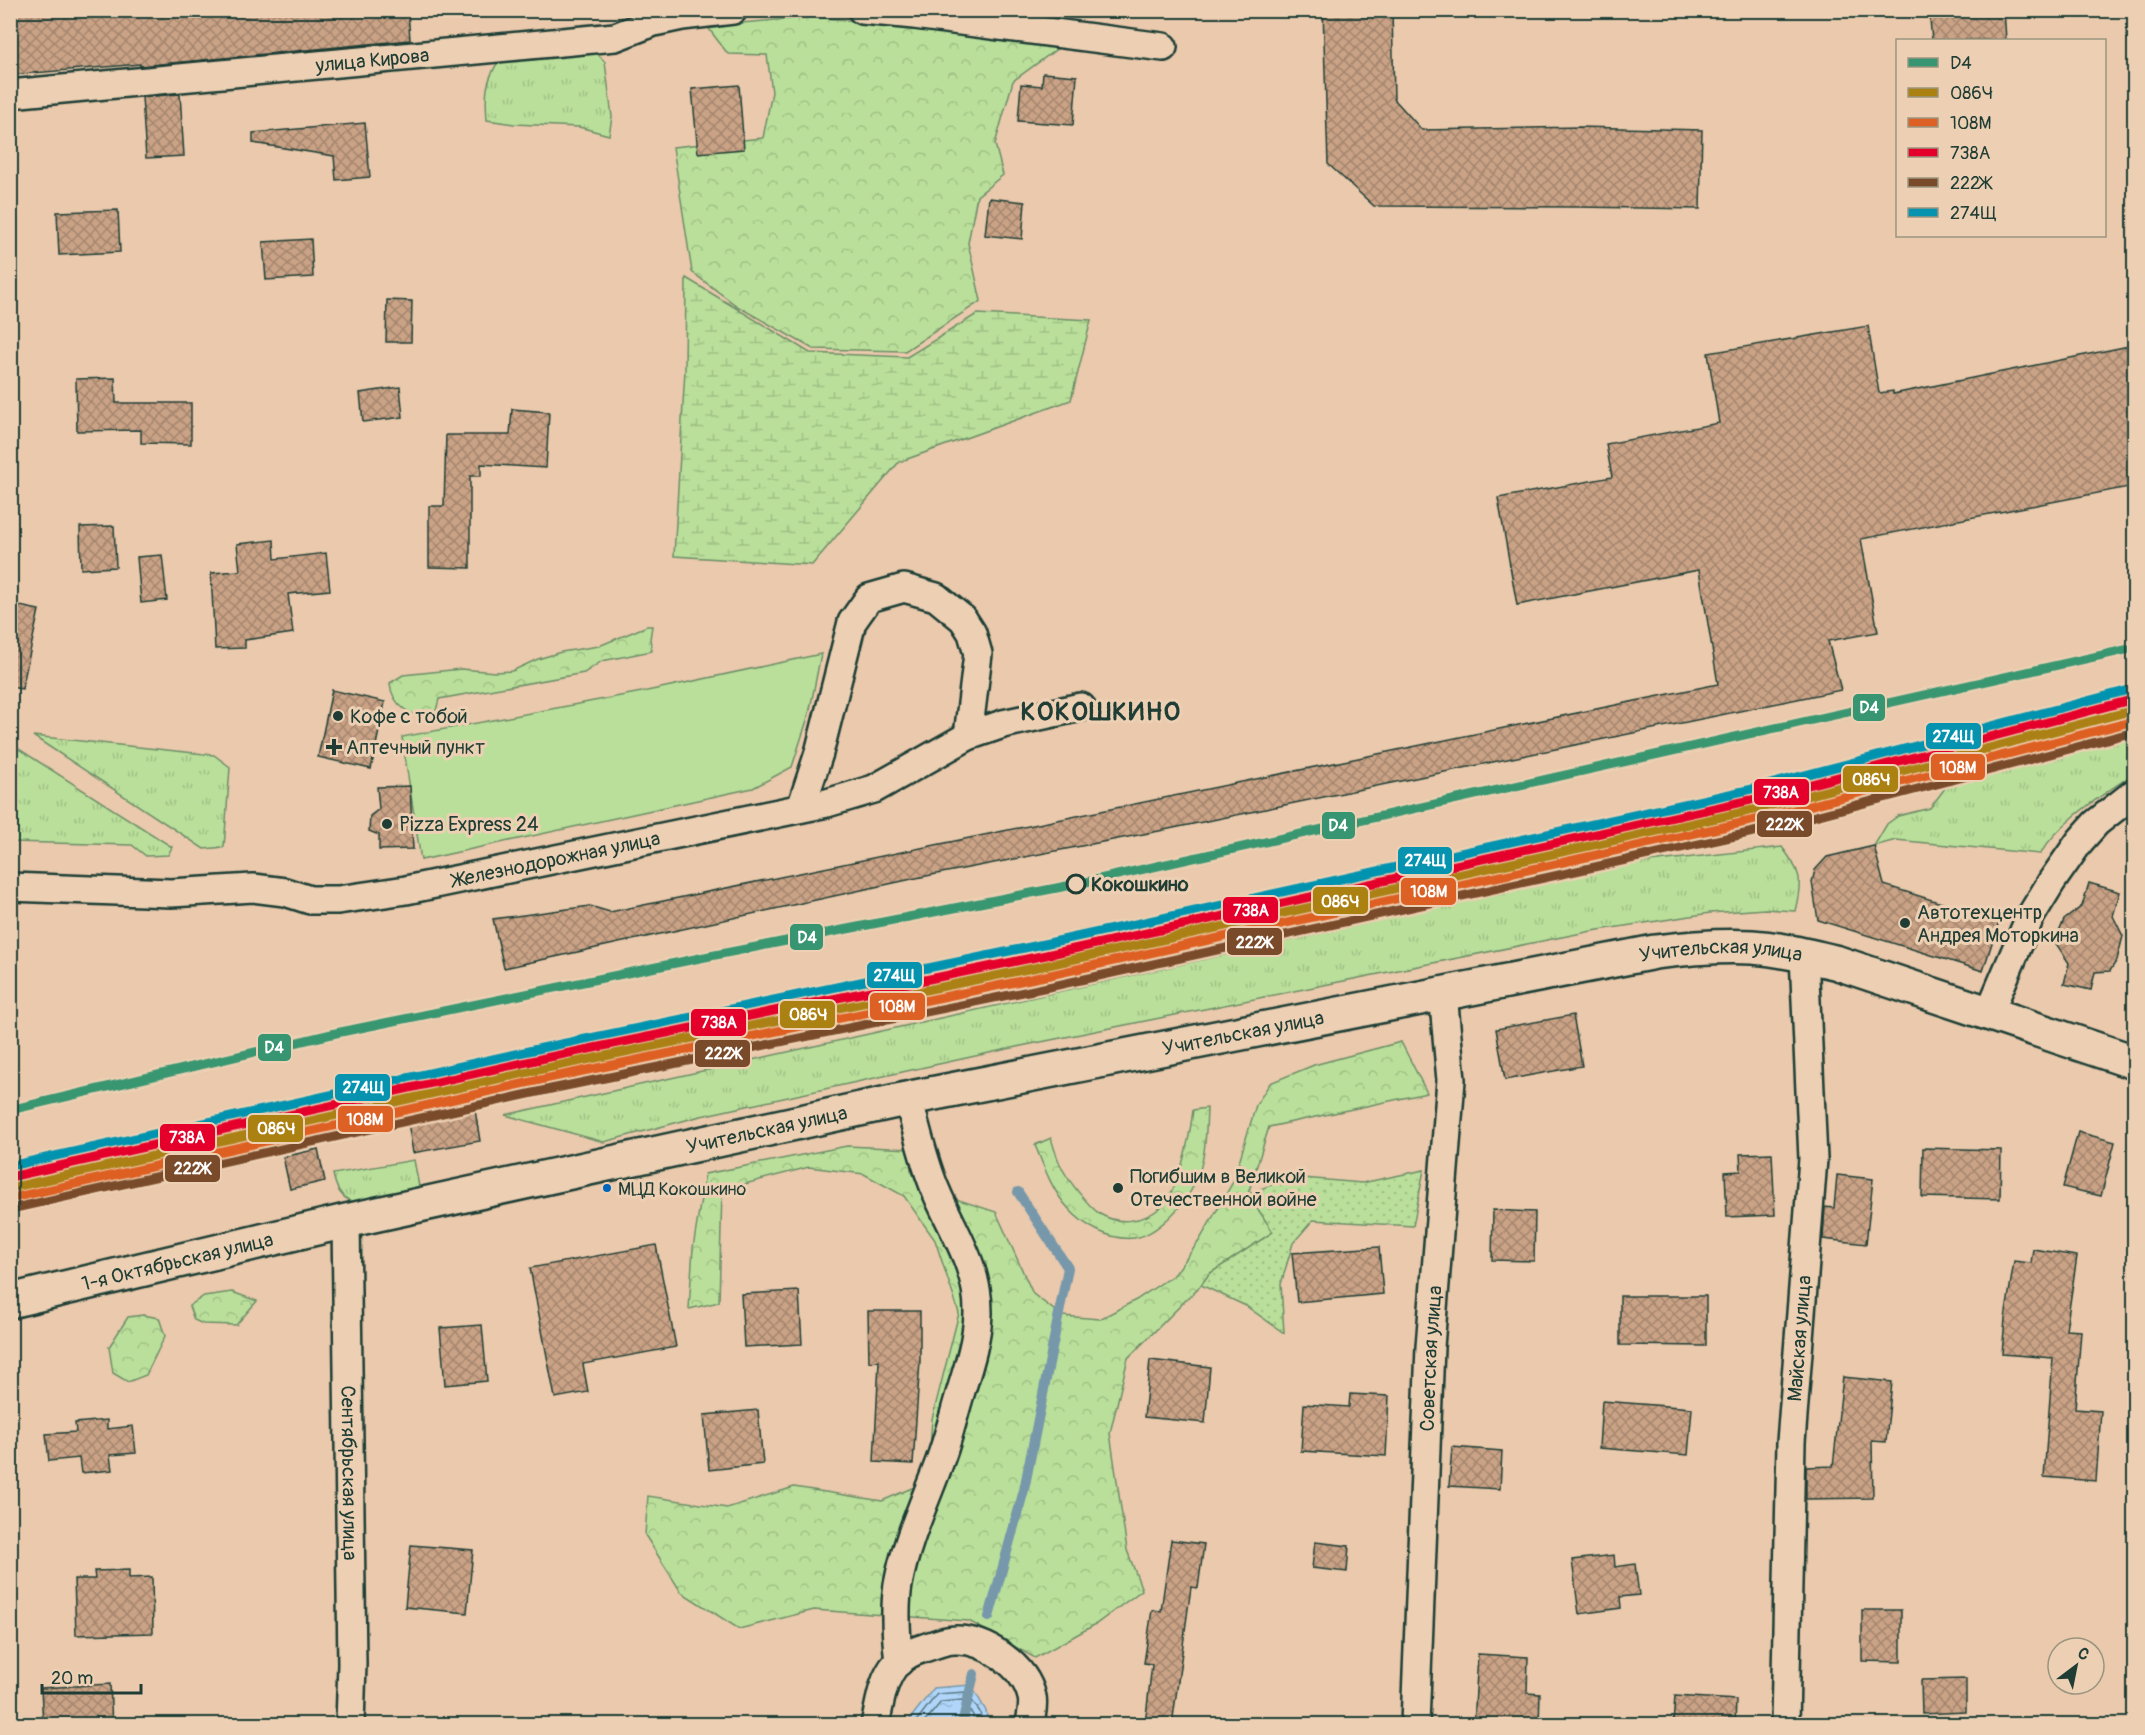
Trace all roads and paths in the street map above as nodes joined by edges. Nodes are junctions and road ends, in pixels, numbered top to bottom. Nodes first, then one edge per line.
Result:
1 (733, 10) edge
2 (861, 10) edge
3 (1163, 47) dead end
4 (10, 94) edge
5 (1082, 707) dead end
6 (968, 736) junction
7 (2134, 793) edge
8 (801, 808) junction
9 (10, 887) edge
10 (1804, 955) junction
11 (1443, 993) junction
12 (1989, 1013) junction
13 (2134, 1062) edge
14 (908, 1099) junction
15 (346, 1221) junction
16 (10, 1301) edge
17 (899, 1662) junction
18 (350, 1725) edge
19 (875, 1725) edge
20 (1030, 1725) edge
21 (1415, 1725) edge
22 (1785, 1725) edge

1 - 4 street, улица Кирова
2 - 3 street
5 - 6 street, Железнодорожная улица
6 - 8 street, Железнодорожная улица
6 - 8 street
7 - 12 street
8 - 9 street, Железнодорожная улица
10 - 11 street, Учительская улица
10 - 12 street, Учительская улица
10 - 22 street, Майская улица
11 - 14 street, Учительская улица
11 - 21 street, Советская улица
12 - 13 street, Учительская улица
14 - 15 street, Учительская улица
14 - 17 street
15 - 16 street, 1-я Октябрьская улица
15 - 18 street, Сентябрьская улица
17 - 19 street
17 - 20 street

